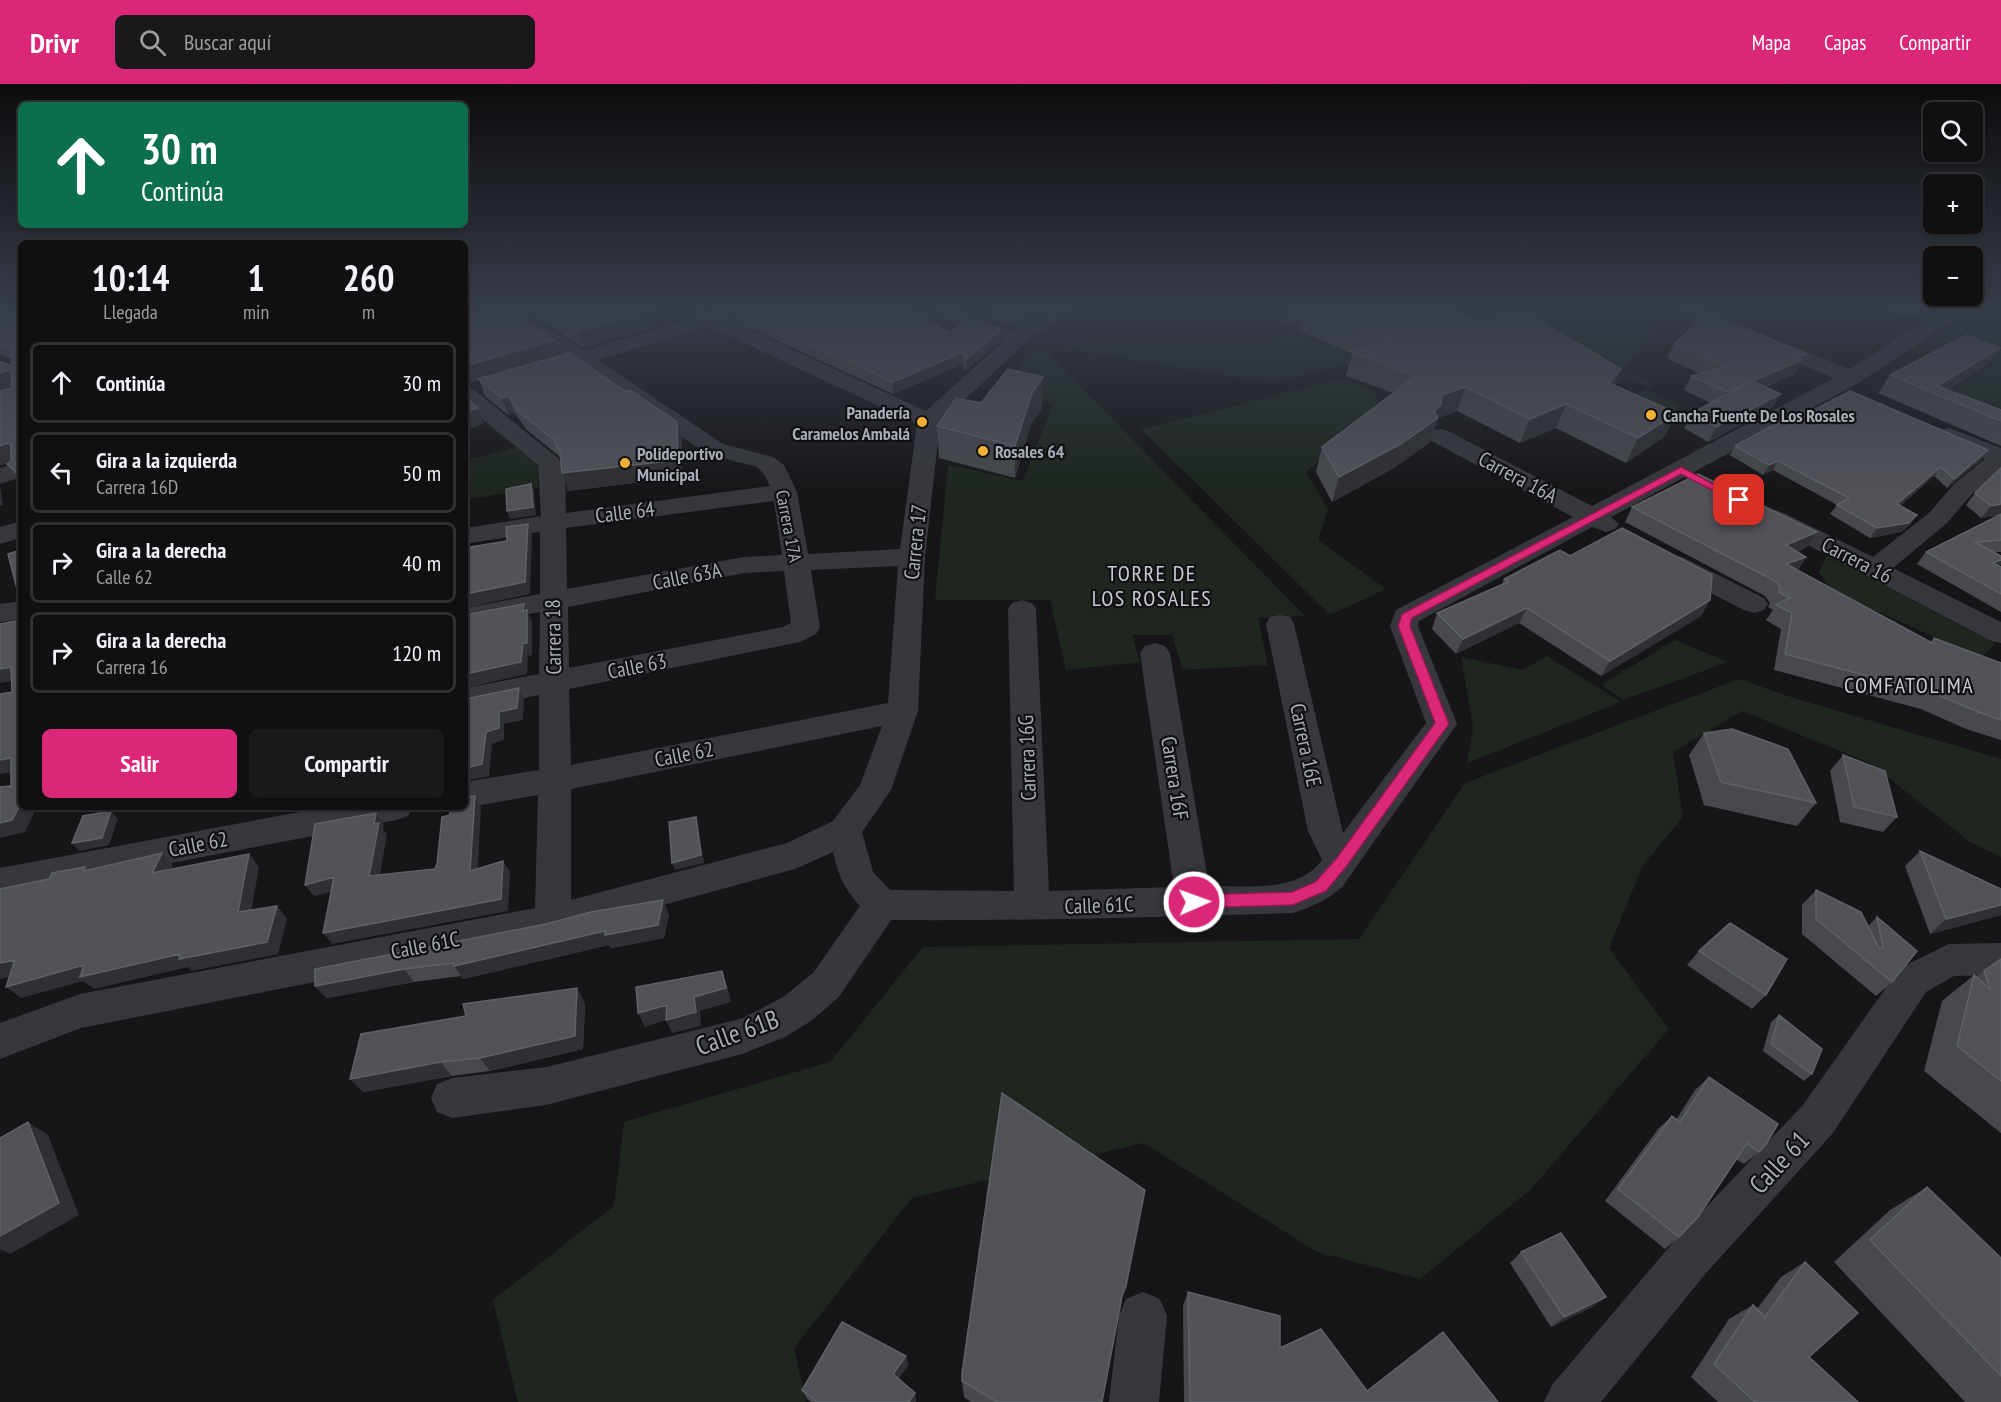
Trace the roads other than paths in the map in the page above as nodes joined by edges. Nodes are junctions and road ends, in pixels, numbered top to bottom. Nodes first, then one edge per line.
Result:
1 (596, 370) edge
2 (817, 370) edge
3 (986, 370) edge
4 (1813, 370) edge
5 (1872, 370) edge
6 (1849, 386) junction
7 (473, 391) edge
8 (929, 422) junction
9 (1924, 424) edge
10 (1440, 436) dead end
11 (2001, 457) edge
12 (18, 469) edge
13 (1681, 470) junction
14 (0, 477) edge
15 (1710, 485) edge
16 (785, 492) junction
17 (1749, 505) edge
18 (1593, 517) junction
19 (552, 522) junction
20 (18, 530) edge
21 (1623, 534) edge
22 (0, 536) edge
23 (468, 536) edge
24 (1653, 552) edge
25 (912, 557) junction
26 (796, 561) junction
27 (1875, 569) junction
28 (552, 602) junction
29 (1754, 604) dead end
30 (1022, 609) dead end
31 (18, 610) edge
32 (0, 613) edge
33 (468, 616) edge
34 (1280, 624) dead end
35 (806, 627) joint
36 (2001, 634) edge
37 (1155, 653) dead end
38 (555, 683) junction
39 (468, 698) edge
40 (903, 711) junction
41 (555, 780) junction
42 (468, 794) edge
43 (380, 810) edge
44 (844, 830) junction
45 (1341, 863) junction
46 (0, 882) edge
47 (1194, 902) junction
48 (881, 905) junction
49 (1032, 906) junction
50 (553, 920) junction
51 (2001, 959) edge
52 (0, 1041) edge
53 (452, 1098) dead end
54 (1143, 1316) dead end
55 (1134, 1402) edge
56 (1569, 1402) edge

1 - 16 street, Carrera 17A
2 - 8 street
3 - 8 street
4 - 6 street
5 - 6 street
6 - 13 street
7 - 19 street, Carrera 18
8 - 25 street, Carrera 17
9 - 11 street
10 - 18 street, Carrera 16A
11 - 27 street
12 - 14 street
13 - 15 street
13 - 18 street
16 - 19 street, Calle 64
16 - 26 street, Carrera 17A
17 - 27 street, Carrera 16
18 - 21 street, Carrera 16A
18 - 45 street, Calle 61C
19 - 23 street, Calle 64
19 - 28 street, Carrera 18
20 - 22 street
24 - 29 street
25 - 26 street, Calle 63A
25 - 40 street, Carrera 17
26 - 28 street, Calle 63A
26 - 35 street, Carrera 17A
27 - 36 street, Carrera 16
28 - 33 street, Calle 63A
28 - 38 street, Carrera 18
30 - 49 street, Carrera 16G
31 - 32 street
34 - 45 street, Carrera 16E
35 - 38 street, Calle 63
37 - 47 street, Carrera 16F
38 - 39 street, Calle 63
38 - 41 street, Carrera 18
40 - 41 street, Calle 62
40 - 44 street, Carrera 17
41 - 42 street, Calle 62
41 - 50 street, Carrera 18
43 - 46 street, Calle 62
44 - 48 street
44 - 50 street, Calle 61C
45 - 47 street, Calle 61C
47 - 49 street, Calle 61C
48 - 49 street, Calle 61C
48 - 53 street, Calle 61B
50 - 52 street, Calle 61C
51 - 56 street, Calle 61
54 - 55 street

